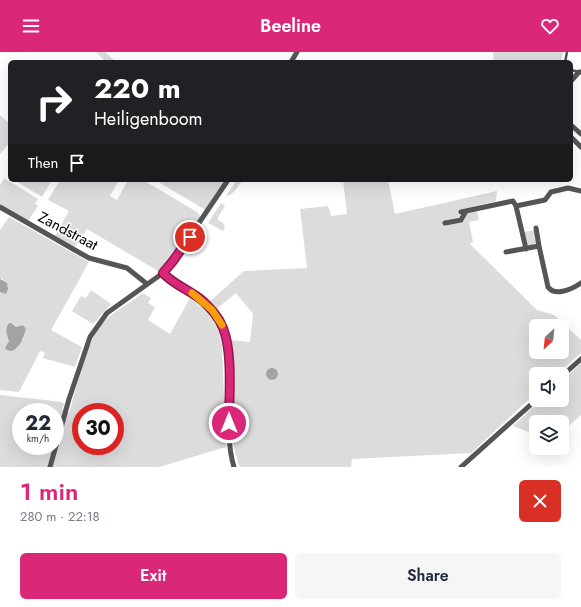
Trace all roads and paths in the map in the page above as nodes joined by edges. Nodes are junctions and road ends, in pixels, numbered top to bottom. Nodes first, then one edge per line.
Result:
1 (573, 127) edge
2 (581, 134) edge
3 (573, 139) edge
4 (581, 147) edge
5 (227, 182) edge
6 (581, 191) edge
7 (516, 206) junction
8 (0, 207) edge
9 (445, 223) dead end
10 (536, 228) dead end
11 (539, 246) junction
12 (526, 249) junction
13 (506, 252) dead end
14 (163, 273) junction
15 (581, 283) edge
16 (147, 284) junction
17 (581, 359) edge
18 (569, 370) edge
19 (529, 406) edge
20 (50, 467) edge
21 (234, 467) edge
22 (461, 467) edge

1 - 2 street
3 - 4 street
5 - 14 street
6 - 7 street
7 - 9 street
7 - 12 street
8 - 16 street, Zandstraat
10 - 11 street
11 - 12 street
11 - 15 street
12 - 13 street
14 - 16 street
14 - 21 street
16 - 20 street
17 - 18 street
19 - 22 street

